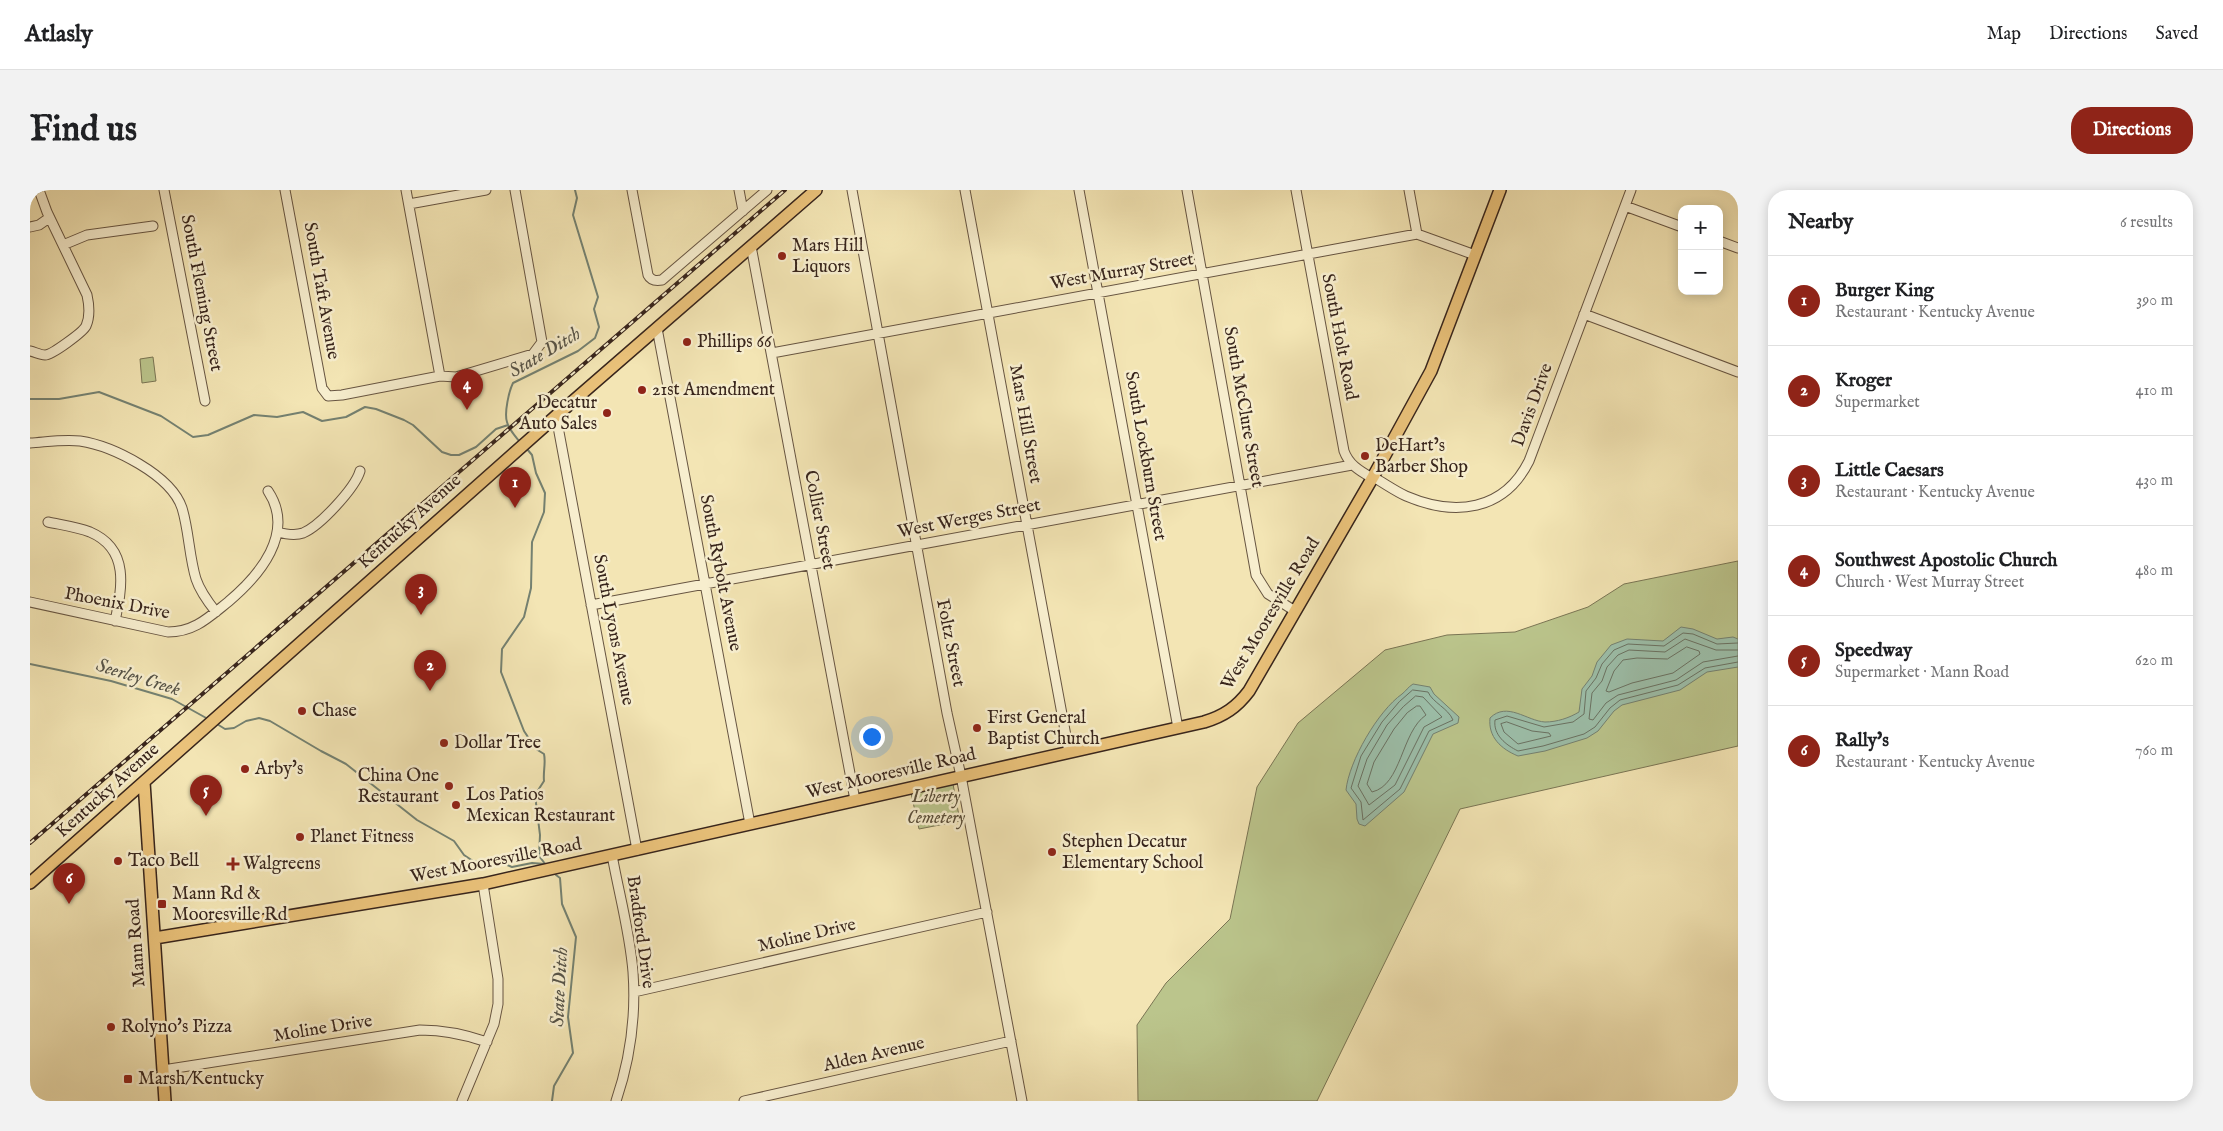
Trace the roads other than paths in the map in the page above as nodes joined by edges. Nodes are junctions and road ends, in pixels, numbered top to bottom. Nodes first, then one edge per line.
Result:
1 (39, 190) edge
2 (164, 190) edge
3 (286, 190) edge
4 (406, 190) edge
5 (486, 190) edge
6 (515, 190) edge
7 (632, 190) edge
8 (739, 190) edge
9 (767, 190) edge
10 (816, 190) edge
11 (852, 190) edge
12 (965, 190) edge
13 (1079, 190) edge
14 (1187, 190) edge
15 (1296, 190) edge
16 (1409, 190) edge
17 (1500, 190) edge
18 (1631, 190) edge
19 (409, 204) junction
20 (1625, 206) junction
21 (743, 211) junction
22 (49, 218) junction
23 (153, 226) dead end
24 (1678, 226) edge
25 (30, 227) edge
26 (1417, 234) junction
27 (1723, 242) edge
28 (63, 245) junction
29 (751, 246) junction
30 (1738, 248) edge
31 (1307, 254) junction
32 (1475, 255) junction
33 (1202, 274) junction
34 (1098, 293) junction
35 (988, 313) junction
36 (1584, 314) junction
37 (657, 328) junction
38 (877, 334) junction
39 (30, 350) edge
40 (772, 353) junction
41 (1738, 372) edge
42 (440, 376) junction
43 (205, 401) dead end
44 (556, 416) junction
45 (30, 443) edge
46 (1352, 465) junction
47 (360, 471) dead end
48 (1372, 477) junction
49 (1240, 486) junction
50 (268, 491) dead end
51 (1137, 505) junction
52 (48, 522) dead end
53 (1027, 525) junction
54 (276, 532) junction
55 (916, 546) junction
56 (811, 565) junction
57 (706, 585) junction
58 (30, 602) edge
59 (591, 605) junction
60 (1295, 611) junction
61 (216, 612) junction
62 (116, 621) junction
63 (1178, 728) junction
64 (1069, 752) junction
65 (961, 776) junction
66 (144, 782) junction
67 (855, 800) junction
68 (750, 824) junction
69 (637, 850) junction
70 (612, 855) junction
71 (30, 883) edge
72 (483, 884) junction
73 (987, 912) junction
74 (155, 938) junction
75 (634, 992) junction
76 (487, 1042) junction
77 (1011, 1042) junction
78 (163, 1070) junction
79 (165, 1101) edge
80 (462, 1101) edge
81 (616, 1101) edge
82 (744, 1101) edge
83 (1022, 1101) edge

1 - 22 street
2 - 43 street, South Fleming Street
3 - 42 street, South Taft Avenue
4 - 19 street
5 - 19 street
6 - 42 street
7 - 21 street
8 - 21 street
9 - 21 street
10 - 29 main road, Kentucky Avenue
11 - 38 street, Foltz Street
12 - 35 street, Mars Hill Street
13 - 34 street, South Lockburn Street
14 - 33 street, South McClure Street
15 - 31 street, South Holt Road
16 - 26 street
17 - 32 main road, West Mooresville Road
18 - 20 street, Davis Drive
19 - 42 street
20 - 24 street
20 - 36 street, Davis Drive
22 - 25 street
22 - 28 street
23 - 28 street
26 - 31 street, West Murray Street
26 - 32 street
27 - 30 street
28 - 39 street
29 - 37 main road, Kentucky Avenue
29 - 40 street, Collier Street
31 - 33 street, West Murray Street
31 - 46 street, South Holt Road
32 - 48 main road, West Mooresville Road
33 - 34 street, West Murray Street
33 - 49 street, South McClure Street
34 - 35 street, West Murray Street
34 - 51 street, South Lockburn Street
35 - 38 street, West Murray Street
35 - 53 street, Mars Hill Street
36 - 41 street
36 - 48 street, Davis Drive
37 - 44 main road, Kentucky Avenue
37 - 57 street, South Rybolt Avenue
38 - 40 street, West Murray Street
38 - 55 street, Foltz Street
40 - 56 street, Collier Street
44 - 59 street, South Lyons Avenue
44 - 66 main road, Kentucky Avenue
45 - 61 street
46 - 48 street
46 - 49 street, West Werges Street
47 - 54 street
48 - 60 main road, West Mooresville Road
49 - 51 street, West Werges Street
49 - 60 street, South McClure Street
50 - 54 street, Phoenix Drive
51 - 53 street, West Werges Street
51 - 63 street, South Lockburn Street
52 - 62 street
53 - 55 street, West Werges Street
53 - 64 street, Mars Hill Street
54 - 61 street, Phoenix Drive
55 - 56 street, West Werges Street
55 - 65 street, Foltz Street
56 - 57 street, West Werges Street
56 - 67 street, Collier Street
57 - 59 street, West Werges Street
57 - 68 street, South Rybolt Avenue
58 - 62 street, Phoenix Drive
59 - 69 street, South Lyons Avenue
60 - 63 main road, West Mooresville Road
61 - 62 street, Phoenix Drive
63 - 64 main road, West Mooresville Road
64 - 65 main road, West Mooresville Road
65 - 67 main road, West Mooresville Road
65 - 73 street, Foltz Street
66 - 71 main road, Kentucky Avenue
66 - 74 main road, Mann Road
67 - 68 main road, West Mooresville Road
68 - 69 main road, West Mooresville Road
69 - 70 main road, West Mooresville Road
70 - 72 main road, West Mooresville Road
70 - 75 street, Bradford Drive
72 - 74 main road, West Mooresville Road
72 - 76 street
73 - 75 street, Moline Drive
73 - 77 street, Foltz Street
74 - 78 main road, Mann Road
75 - 81 street, Bradford Drive
76 - 78 street, Moline Drive
76 - 80 street
77 - 82 street, Alden Avenue
77 - 83 street, Foltz Street
78 - 79 main road, Mann Road

